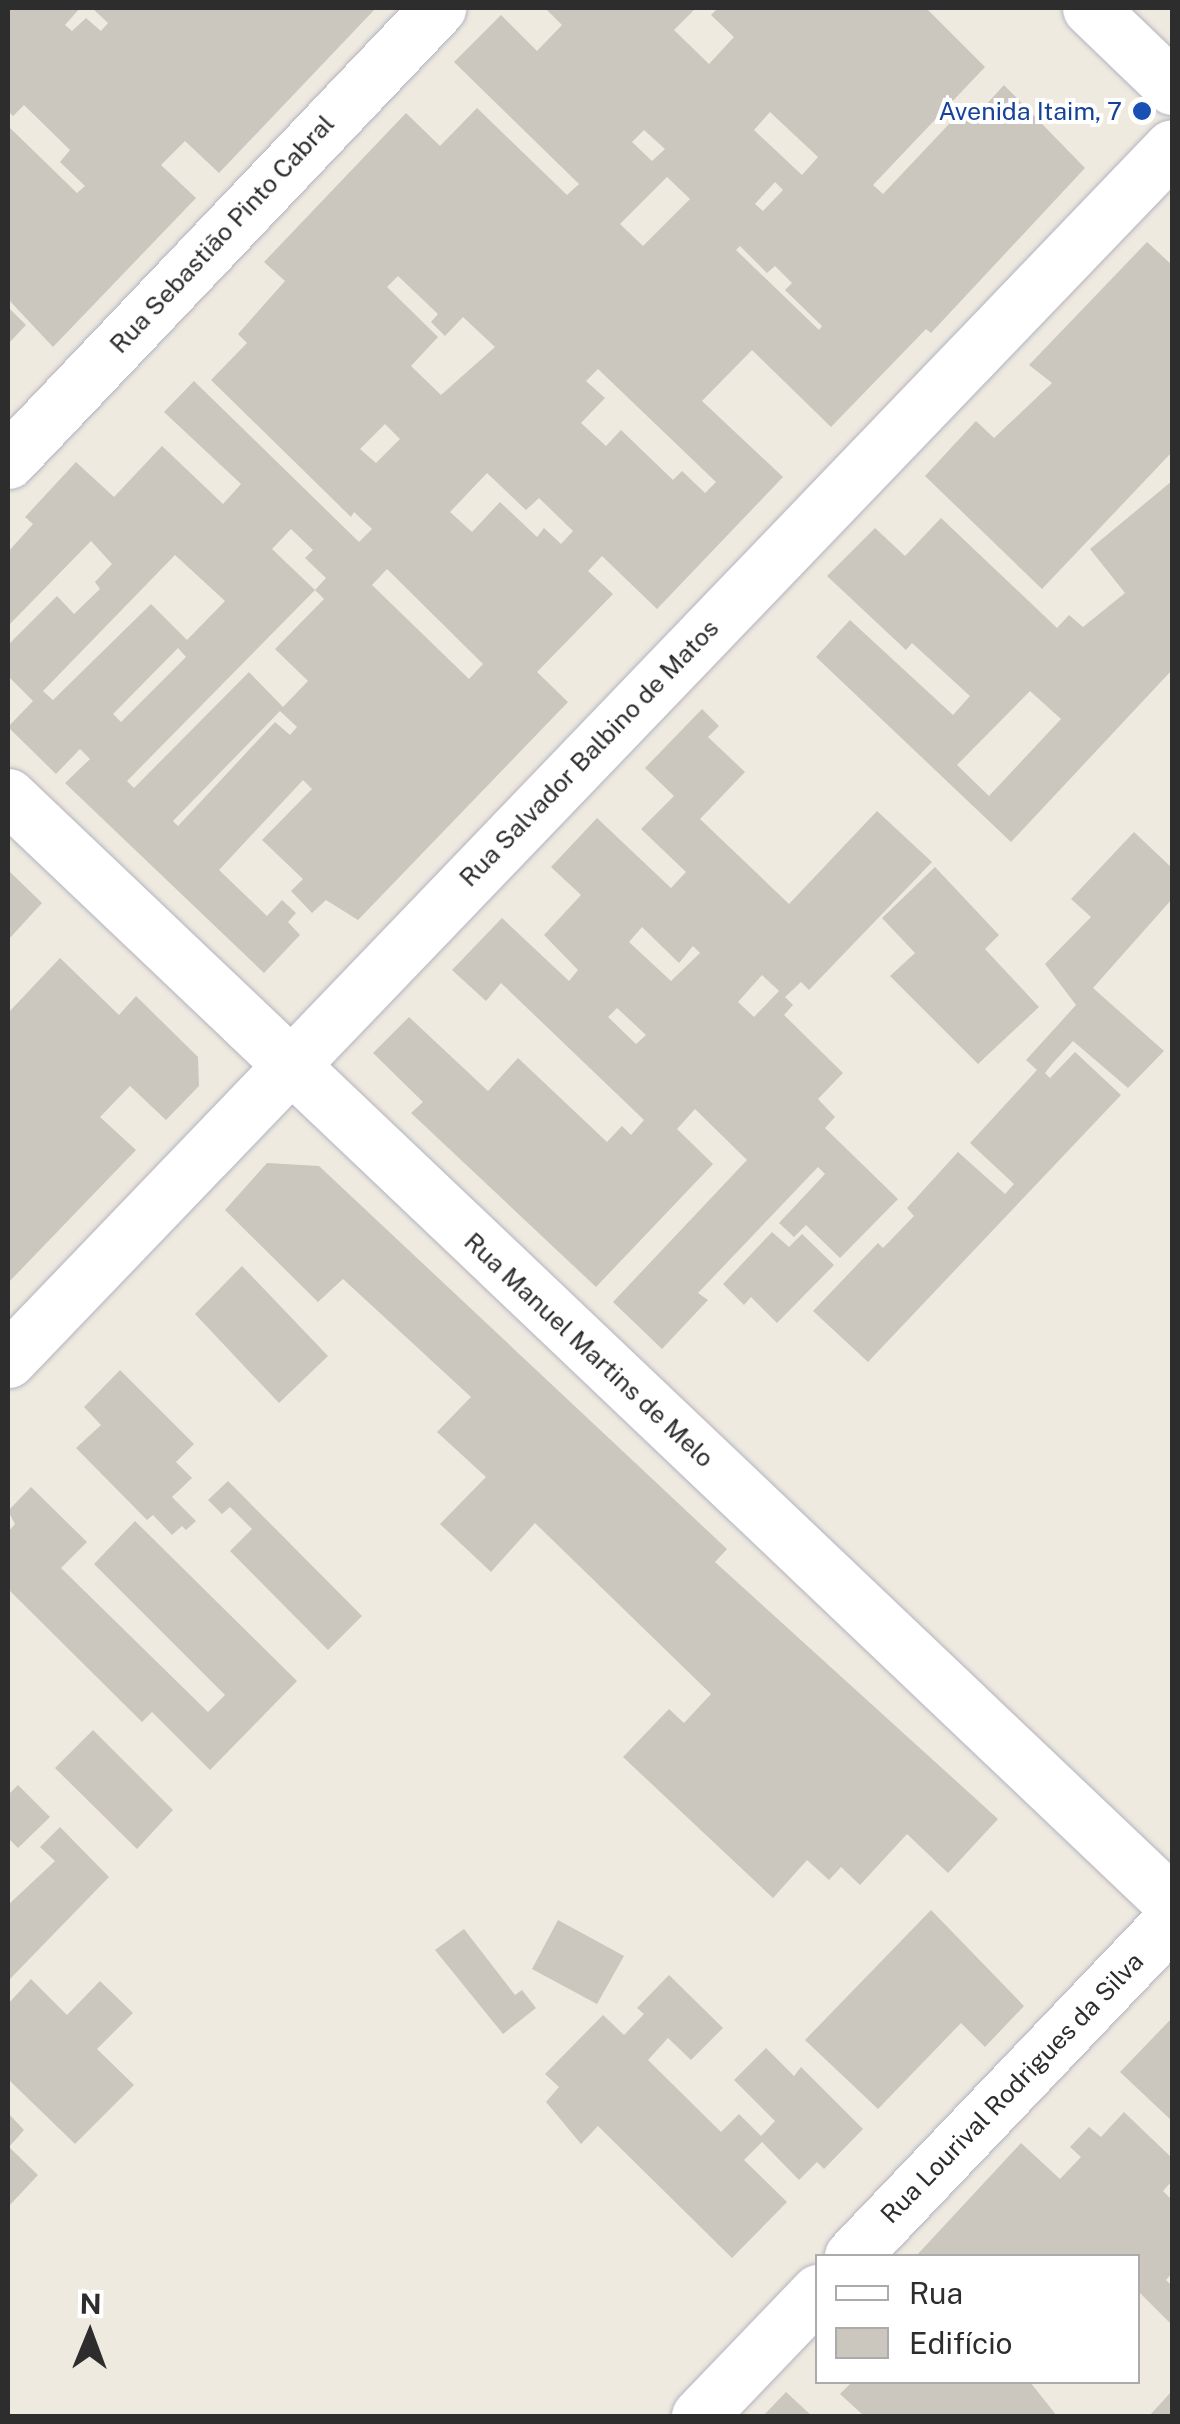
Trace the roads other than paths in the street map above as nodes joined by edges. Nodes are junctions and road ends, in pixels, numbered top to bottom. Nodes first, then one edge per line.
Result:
1 (438, 8) edge
2 (1090, 8) edge
3 (1172, 87) edge
4 (1172, 147) edge
5 (8, 461) edge
6 (8, 796) edge
7 (289, 1067) junction
8 (8, 1360) edge
9 (1172, 1902) edge
10 (1172, 1920) edge
11 (854, 2254) edge
12 (815, 2295) edge
13 (699, 2416) edge

1 - 5 street, Rua Sebastião Pinto Cabral
2 - 3 street
4 - 7 street, Rua Salvador Balbino de Matos
6 - 7 street, Rua Manuel Martins de Melo
7 - 8 street, Rua Salvador Balbino de Matos
7 - 9 street, Rua Manuel Martins de Melo
10 - 11 street, Rua Lourival Rodrigues da Silva
12 - 13 street

